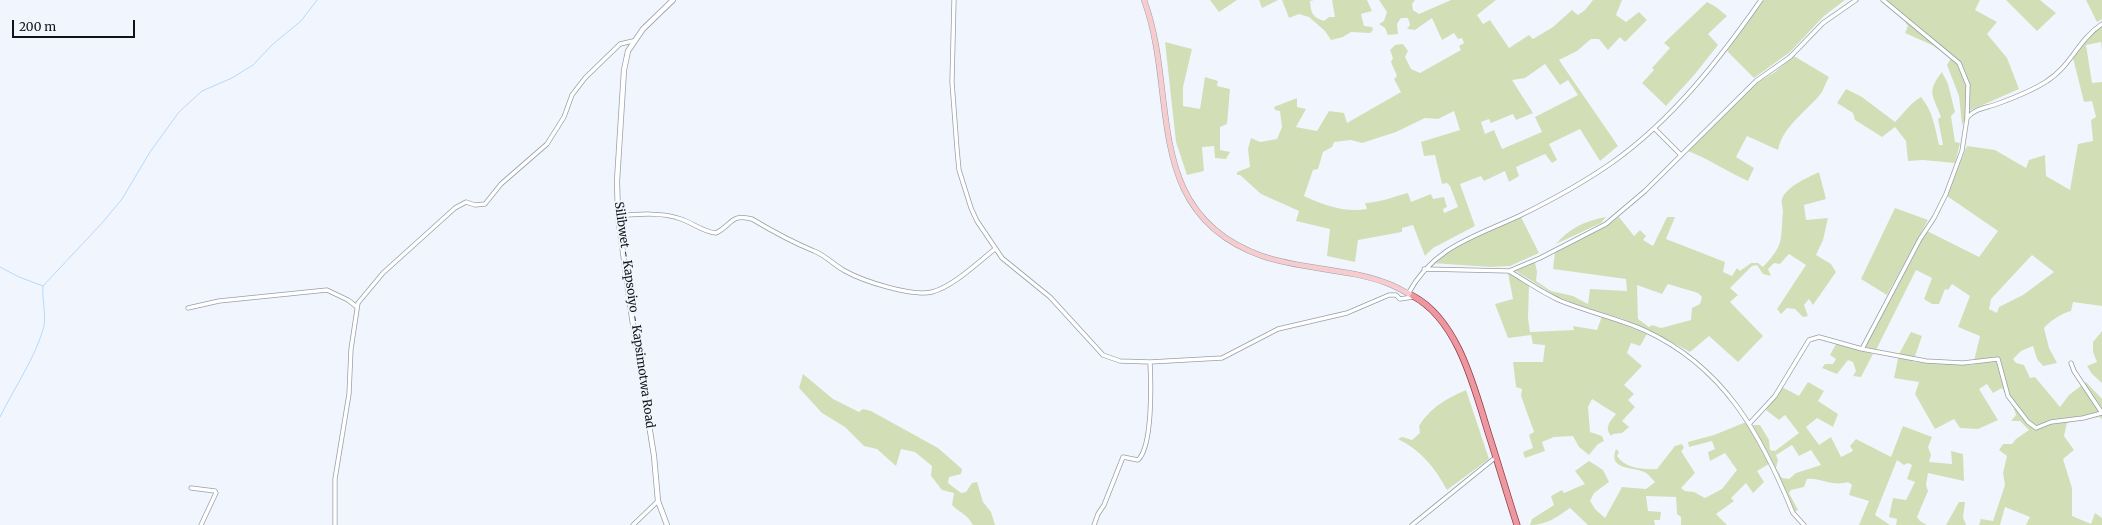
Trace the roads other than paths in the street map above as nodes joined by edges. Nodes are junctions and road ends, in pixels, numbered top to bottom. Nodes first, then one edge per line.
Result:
1 (673, 0) edge
2 (954, 0) edge
3 (1144, 0) edge
4 (1761, 0) edge
5 (1856, 0) edge
6 (1883, 0) edge
7 (2102, 24) edge
8 (633, 41) junction
9 (1967, 118) junction
10 (1655, 129) junction
11 (1680, 155) junction
12 (618, 216) junction
13 (995, 249) junction
14 (1424, 269) junction
15 (1509, 271) junction
16 (1411, 295) junction
17 (357, 307) junction
18 (188, 308) dead end
19 (1862, 349) junction
20 (1150, 362) junction
21 (2071, 363) dead end
22 (2102, 413) edge
23 (1750, 423) junction
24 (1496, 457) junction
25 (191, 488) dead end
26 (658, 501) junction
27 (201, 525) edge
28 (335, 525) edge
29 (633, 525) edge
30 (667, 525) edge
31 (1094, 525) edge
32 (1412, 525) edge
33 (1517, 525) edge
34 (1804, 525) edge

1 - 8 street, Silibwet - Kapsoiyo - Kapsimotwa Road
2 - 13 street
3 - 16 main road
4 - 10 street
5 - 11 street
6 - 9 street
7 - 9 street
8 - 12 street, Silibwet - Kapsoiyo - Kapsimotwa Road
8 - 17 street
9 - 19 street
10 - 11 street
10 - 14 street
11 - 15 street
12 - 13 street
12 - 26 street, Silibwet - Kapsoiyo - Kapsimotwa Road
13 - 20 street
14 - 15 street
14 - 16 street
15 - 23 street
16 - 20 street
16 - 24 main road
17 - 18 street
17 - 28 street
19 - 22 street
19 - 23 street
20 - 31 street
21 - 22 street
23 - 34 street
24 - 32 street
24 - 33 main road
25 - 27 street
26 - 29 street
26 - 30 street, Silibwet - Kapsoiyo - Kapsimotwa Road

